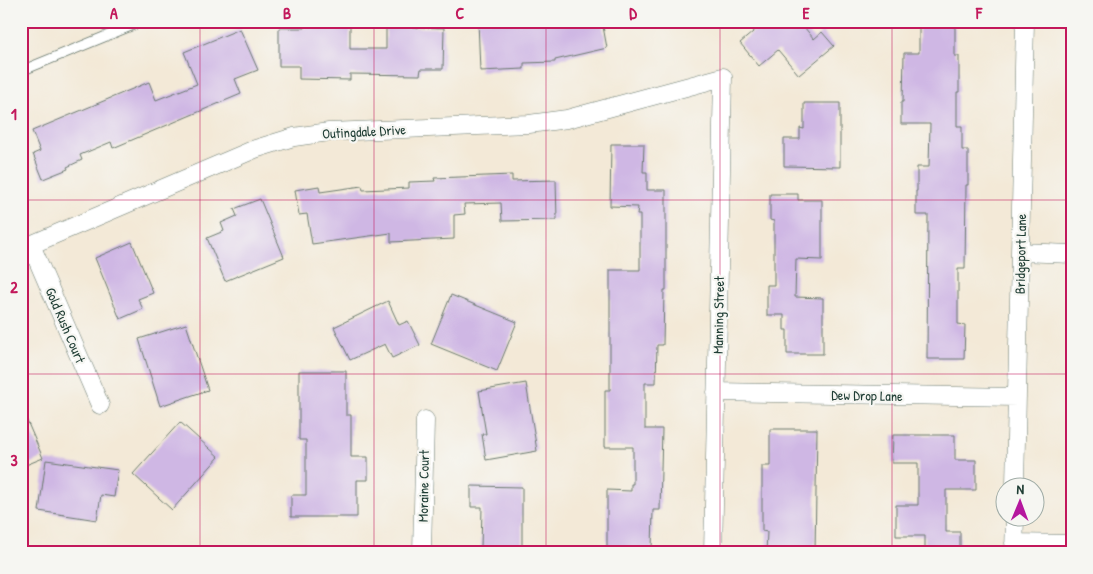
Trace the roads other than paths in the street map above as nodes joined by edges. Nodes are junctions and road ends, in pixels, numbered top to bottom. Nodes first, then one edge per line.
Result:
1 (143, 21) edge
2 (1025, 21) edge
3 (21, 70) edge
4 (723, 77) joint
5 (26, 247) edge
6 (1020, 252) junction
7 (1072, 254) edge
8 (716, 392) junction
9 (1017, 397) junction
10 (100, 405) dead end
11 (425, 420) dead end
12 (1015, 476) edge
13 (1014, 526) edge
14 (1072, 544) edge
15 (1014, 548) edge
16 (422, 553) edge
17 (713, 553) edge

1 - 3 lane
2 - 6 street, Bridgeport Lane
4 - 5 street, Outingdale Drive
4 - 8 street, Manning Street
5 - 10 street, Gold Rush Court
6 - 7 street
6 - 9 street, Bridgeport Lane
8 - 9 street, Dew Drop Lane
8 - 17 street, Manning Street
9 - 12 street, Bridgeport Lane
11 - 16 street, Moraine Court
13 - 15 street
14 - 15 street

